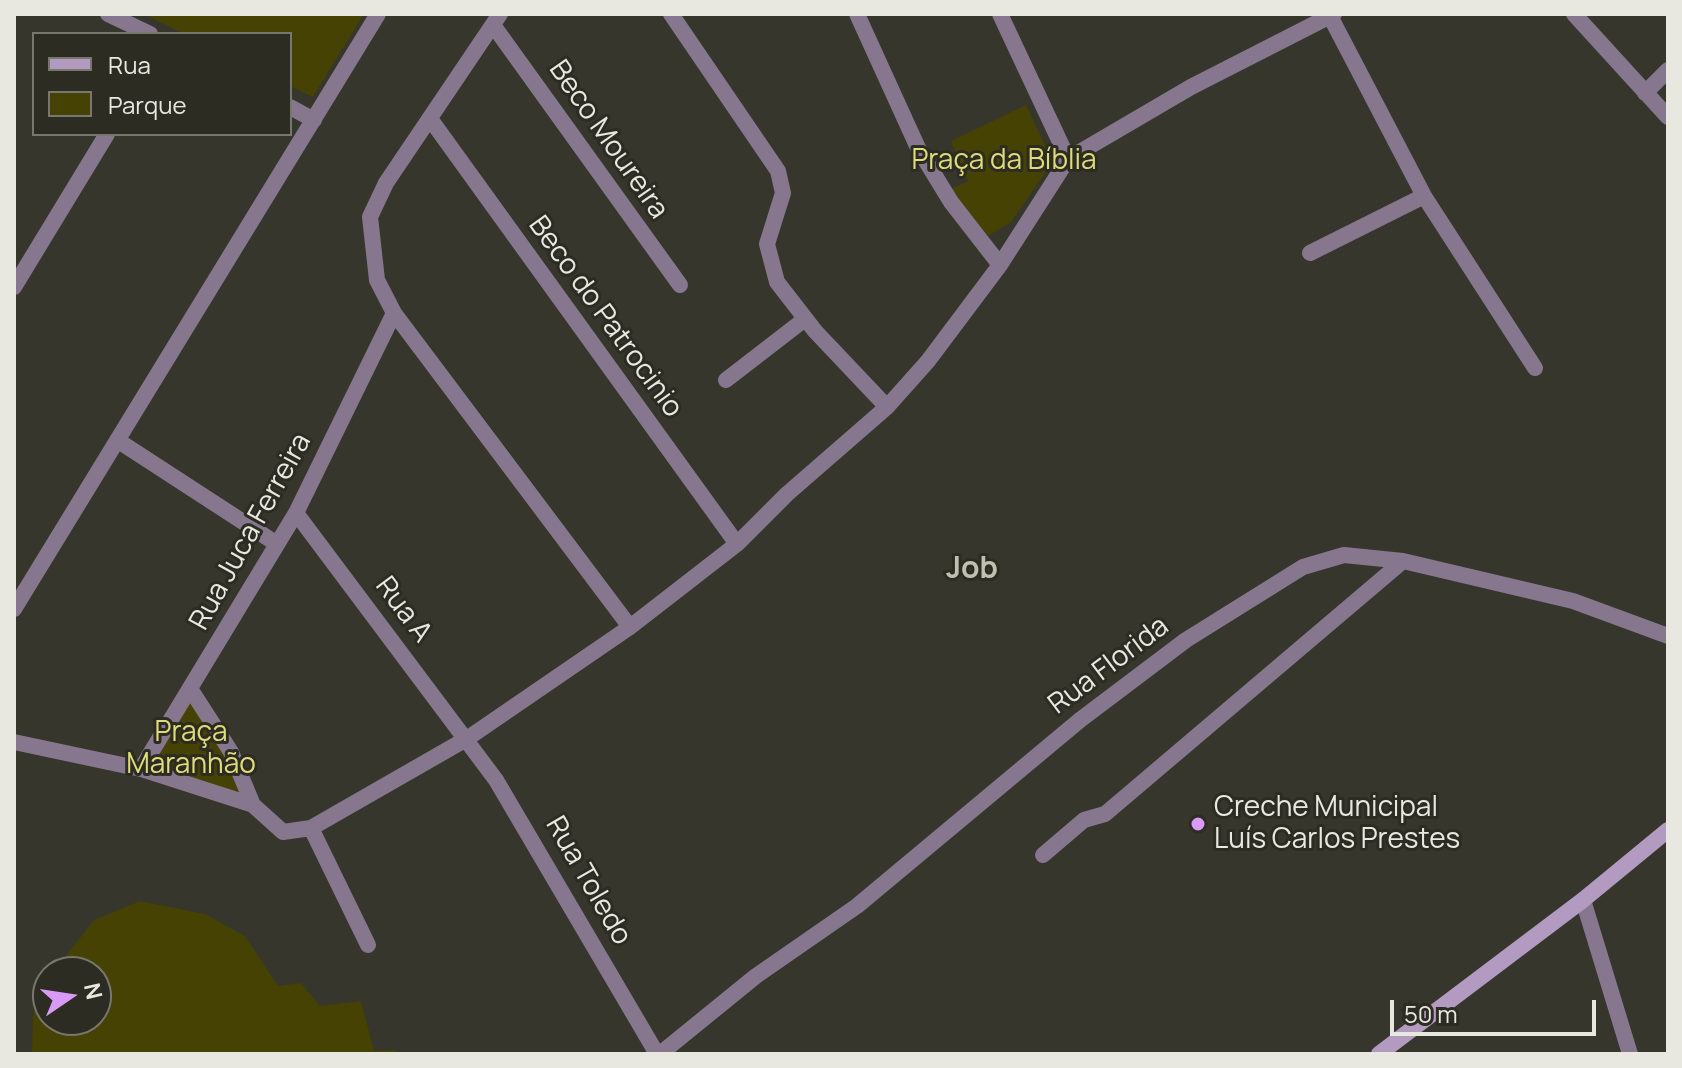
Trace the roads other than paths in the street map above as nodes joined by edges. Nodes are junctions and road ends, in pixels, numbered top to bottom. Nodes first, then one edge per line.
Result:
1 (108, 14) edge
2 (378, 14) edge
3 (671, 14) edge
4 (857, 14) edge
5 (1000, 14) edge
6 (1574, 14) edge
7 (1332, 15) edge
8 (496, 19) edge
9 (146, 32) edge
10 (1668, 70) edge
11 (1645, 93) junction
12 (292, 108) edge
13 (1668, 117) edge
14 (314, 120) junction
15 (431, 120) junction
16 (106, 136) edge
17 (1068, 159) junction
18 (1424, 196) junction
19 (1310, 253) dead end
20 (1000, 265) junction
21 (680, 285) dead end
22 (14, 287) edge
23 (394, 313) junction
24 (805, 319) junction
25 (1535, 368) dead end
26 (726, 380) dead end
27 (887, 407) junction
28 (117, 440) junction
29 (296, 513) junction
30 (277, 544) junction
31 (737, 544) junction
32 (1403, 561) junction
33 (14, 609) edge
34 (630, 627) junction
35 (1668, 636) edge
36 (191, 690) junction
37 (468, 738) junction
38 (14, 742) edge
39 (141, 769) junction
40 (253, 805) junction
41 (311, 828) junction
42 (1668, 830) edge
43 (1043, 855) dead end
44 (1583, 900) junction
45 (368, 945) dead end
46 (658, 1054) edge
47 (1379, 1054) edge
48 (1630, 1054) edge

1 - 9 street
2 - 14 street
3 - 24 street
4 - 20 street
5 - 17 street
6 - 11 street
7 - 17 street
7 - 18 street
8 - 15 street
8 - 21 street, Beco Moureira
10 - 11 street
11 - 13 street
12 - 14 street
14 - 28 street
15 - 23 street
15 - 31 street, Beco do Patrocinio
16 - 22 street
17 - 20 street
18 - 19 street
18 - 25 street
20 - 27 street
23 - 29 street, Rua Juca Ferreira
23 - 34 street
24 - 26 street
24 - 27 street
27 - 31 street
28 - 30 street
28 - 33 street
29 - 30 street, Rua Juca Ferreira
29 - 37 street, Rua A
30 - 36 street, Rua Juca Ferreira
31 - 34 street
32 - 35 street, Rua Florida
32 - 43 street
32 - 46 street, Rua Florida
34 - 37 street
36 - 39 street, Rua Juca Ferreira
36 - 40 street
37 - 41 street
37 - 46 street, Rua Toledo
38 - 39 street
39 - 40 street
40 - 41 street
41 - 45 street
42 - 44 street
44 - 47 street
44 - 48 street

